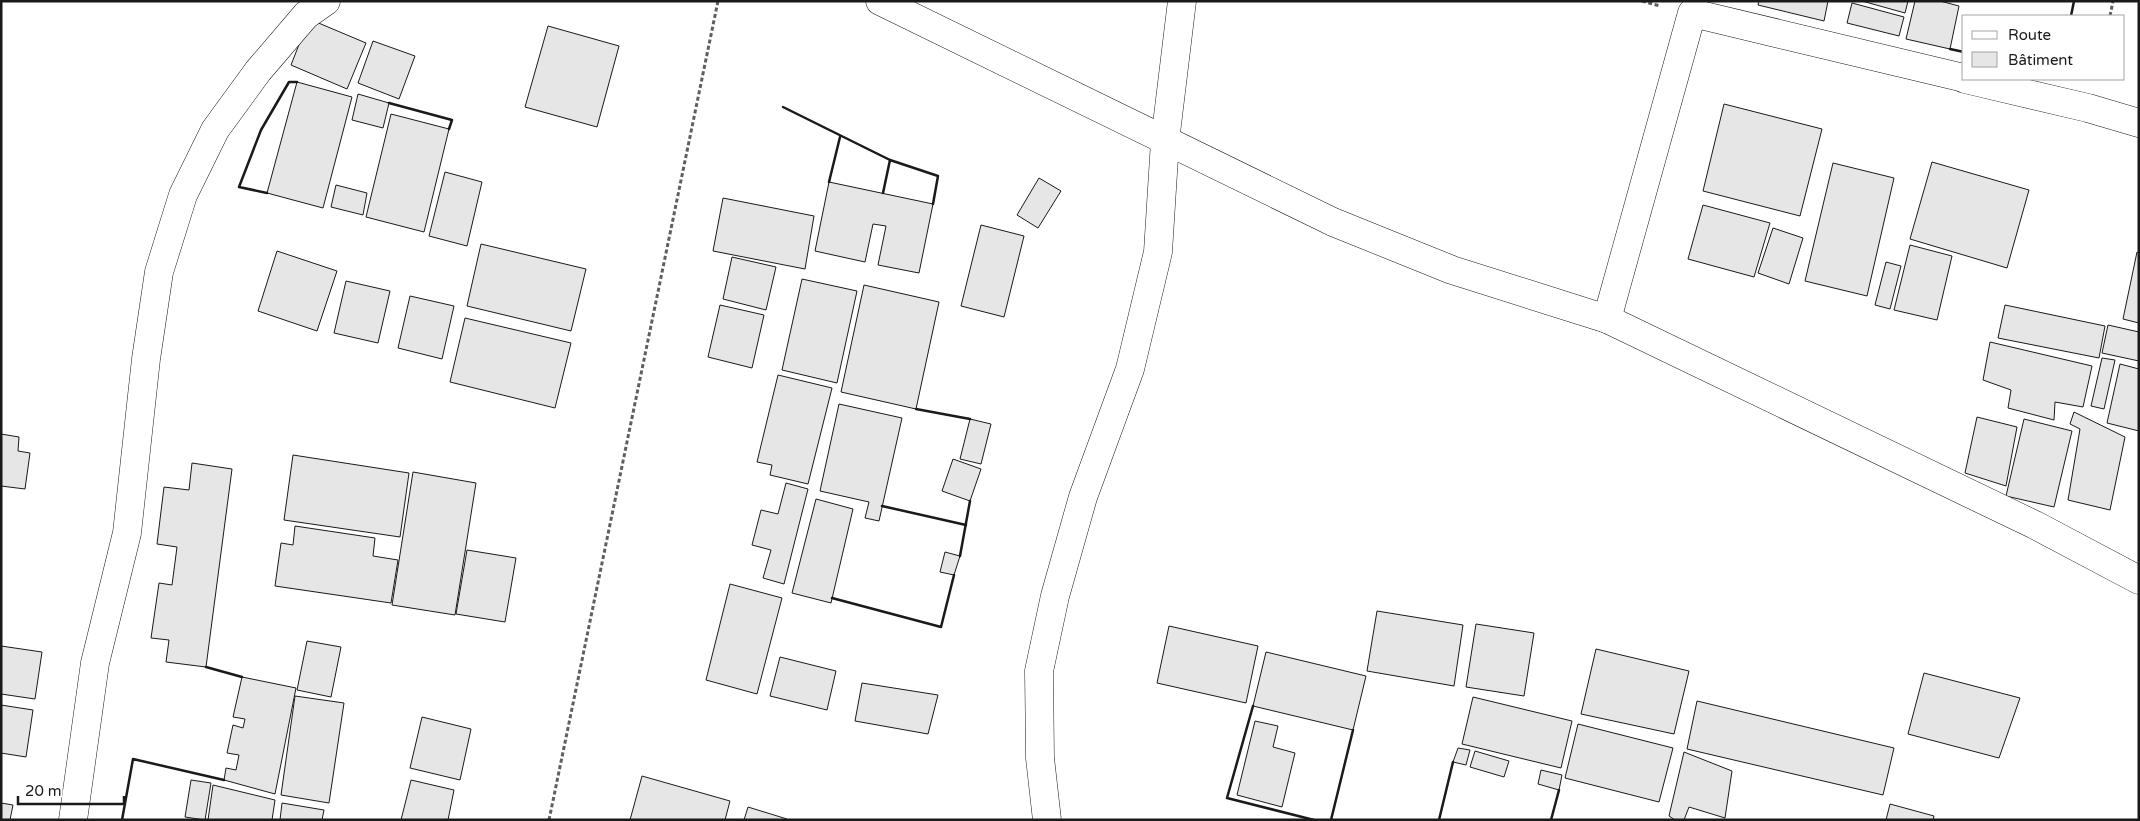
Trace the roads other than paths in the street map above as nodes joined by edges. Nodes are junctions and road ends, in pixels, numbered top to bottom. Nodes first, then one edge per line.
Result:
1 (326, 1) edge
2 (880, 1) edge
3 (1182, 1) edge
4 (1962, 79) edge
5 (1968, 80) edge
6 (2139, 123) edge
7 (1165, 141) junction
8 (1607, 319) junction
9 (2139, 580) edge
10 (74, 820) edge
11 (1046, 820) edge

1 - 10 street
2 - 7 street
3 - 7 street
4 - 8 street
5 - 6 street
7 - 8 street
7 - 11 street
8 - 9 street

